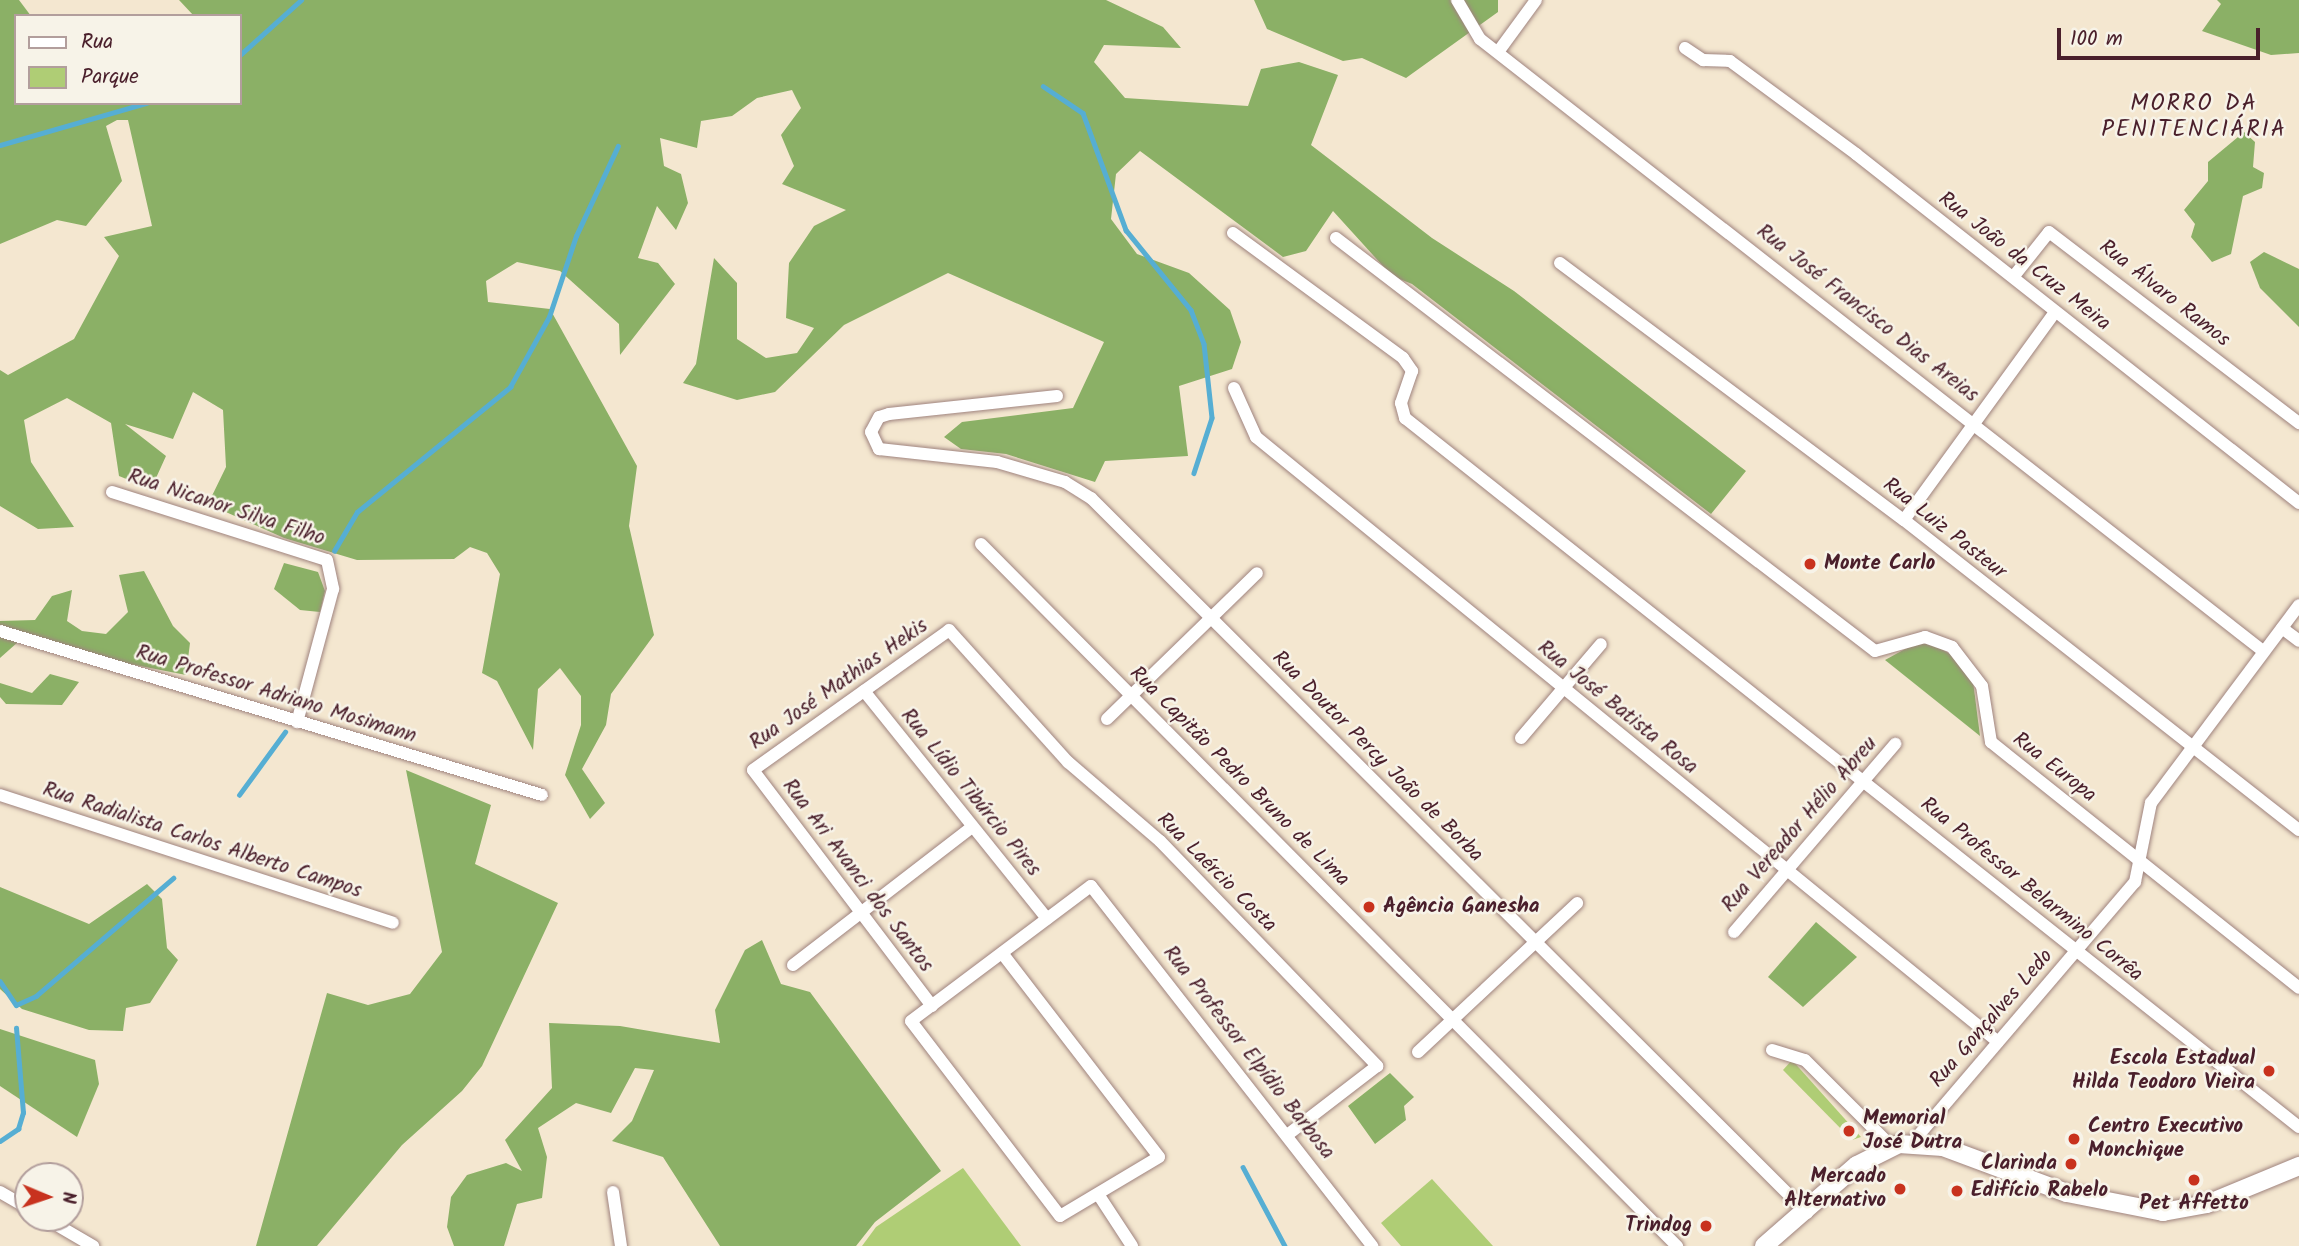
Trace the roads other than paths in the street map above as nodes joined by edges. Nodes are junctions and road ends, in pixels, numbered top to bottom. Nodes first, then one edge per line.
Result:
1 (1457, 0) edge
2 (1536, 0) edge
3 (1685, 48) dead end
4 (1498, 52) junction
5 (1233, 233) dead end
6 (1336, 238) dead end
7 (1560, 263) dead end
8 (2014, 276) junction
9 (2055, 312) junction
10 (1234, 388) dead end
11 (1057, 396) dead end
12 (1974, 422) junction
13 (2299, 423) edge
14 (112, 492) dead end
15 (2299, 503) edge
16 (1904, 520) junction
17 (981, 544) dead end
18 (1257, 573) dead end
19 (2299, 605) edge
20 (1211, 618) junction
21 (2282, 628) junction
22 (0, 631) edge
23 (949, 631) joint
24 (2299, 641) edge
25 (1601, 644) dead end
26 (2263, 651) junction
27 (1563, 689) junction
28 (864, 691) junction
29 (1131, 696) junction
30 (1107, 719) dead end
31 (297, 722) junction
32 (1521, 738) dead end
33 (1895, 744) dead end
34 (2188, 746) junction
35 (752, 770) joint
36 (1864, 781) junction
37 (0, 795) edge
38 (542, 795) dead end
39 (972, 827) junction
40 (2299, 830) edge
41 (2141, 861) junction
42 (1786, 872) junction
43 (1577, 903) dead end
44 (862, 915) junction
45 (1047, 919) junction
46 (393, 923) dead end
47 (1734, 932) dead end
48 (1536, 941) junction
49 (2076, 951) junction
50 (1002, 953) junction
51 (793, 965) dead end
52 (2299, 988) edge
53 (932, 1006) junction
54 (1452, 1020) junction
55 (1998, 1042) junction
56 (1772, 1050) dead end
57 (1418, 1052) dead end
58 (2299, 1126) edge
59 (1290, 1133) junction
60 (1911, 1144) junction
61 (1891, 1146) junction
62 (2299, 1166) edge
63 (613, 1192) dead end
64 (1098, 1194) junction
65 (1807, 1213) junction
66 (69, 1232) edge
67 (93, 1246) edge
68 (621, 1246) edge
69 (1132, 1246) edge
70 (1372, 1246) edge
71 (1676, 1246) edge
72 (1764, 1246) edge

1 - 4 street, Rua José Francisco Dias Areias
2 - 4 street
3 - 8 street, Rua João da Cruz Meira
4 - 12 street, Rua José Francisco Dias Areias
5 - 36 street, Rua Professor Belarmino Corrêa
6 - 41 street, Rua Europa
7 - 16 street, Rua Luiz Pasteur
8 - 9 street, Rua João da Cruz Meira
8 - 13 street, Rua Álvaro Ramos
9 - 12 street
9 - 15 street, Rua João da Cruz Meira
10 - 27 street, Rua José Batista Rosa
11 - 20 street, Rua Doutor Percy João de Borba
12 - 16 street
12 - 26 street, Rua José Francisco Dias Areias
14 - 31 street, Rua Nicanor Silva Filho
16 - 34 street, Rua Luiz Pasteur
17 - 29 street, Rua Capitão Pedro Bruno de Lima
18 - 20 street
19 - 21 street, Rua Gonçalves Ledo
20 - 29 street
20 - 48 street, Rua Doutor Percy João de Borba
21 - 24 street
21 - 26 street, Rua Gonçalves Ledo
22 - 31 street, Rua Professor Adriano Mosimann
23 - 28 street, Rua José Mathias Hekis
23 - 59 street, Rua Laércio Costa
25 - 27 street
26 - 34 street, Rua Gonçalves Ledo
27 - 32 street
27 - 42 street, Rua José Batista Rosa
28 - 35 street, Rua José Mathias Hekis
28 - 39 street, Rua Lídio Tibúrcio Pires
29 - 30 street
29 - 54 street, Rua Capitão Pedro Bruno de Lima
31 - 38 street, Rua Professor Adriano Mosimann
33 - 36 street, Rua Vereador Hélio Abreu
34 - 40 street, Rua Luiz Pasteur
34 - 41 street, Rua Gonçalves Ledo
35 - 44 street, Rua Ari Avanci dos Santos
36 - 42 street, Rua Vereador Hélio Abreu
36 - 49 street, Rua Professor Belarmino Corrêa
37 - 46 street, Rua Radialista Carlos Alberto Campos
39 - 44 street
39 - 45 street, Rua Lídio Tibúrcio Pires
41 - 49 street, Rua Gonçalves Ledo
41 - 52 street, Rua Europa
42 - 47 street, Rua Vereador Hélio Abreu
42 - 55 street, Rua José Batista Rosa
43 - 48 street
44 - 51 street
44 - 53 street, Rua Ari Avanci dos Santos
45 - 50 street
45 - 59 street, Rua Professor Elpídio Barbosa
48 - 54 street
48 - 65 street, Rua Doutor Percy João de Borba
49 - 55 street, Rua Gonçalves Ledo
49 - 58 street, Rua Professor Belarmino Corrêa
50 - 53 street
50 - 64 street
53 - 64 street
54 - 57 street
54 - 71 street, Rua Capitão Pedro Bruno de Lima
55 - 60 street, Rua Gonçalves Ledo
56 - 61 street
59 - 70 street, Rua Professor Elpídio Barbosa
60 - 61 main road
60 - 62 main road
61 - 65 main road
63 - 68 street
64 - 69 street
65 - 72 main road
66 - 67 street

